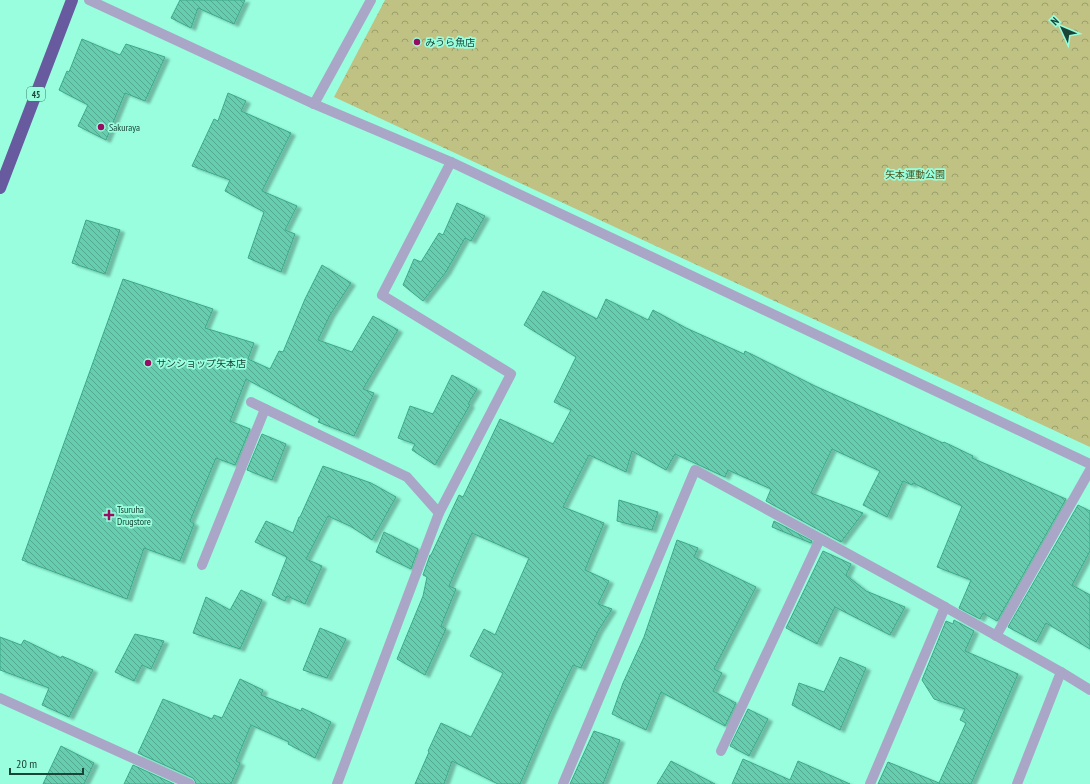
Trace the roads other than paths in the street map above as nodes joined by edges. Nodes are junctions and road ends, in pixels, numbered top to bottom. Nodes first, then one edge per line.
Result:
1 (72, 0) edge
2 (89, 0) edge
3 (371, 0) edge
4 (314, 104) junction
5 (451, 162) junction
6 (0, 188) edge
7 (251, 402) dead end
8 (264, 409) junction
9 (1090, 464) edge
10 (1090, 470) edge
11 (439, 513) junction
12 (820, 539) junction
13 (202, 565) dead end
14 (945, 607) junction
15 (996, 636) junction
16 (1061, 672) junction
17 (1090, 690) edge
18 (0, 698) edge
19 (721, 751) dead end
20 (190, 784) edge
21 (337, 784) edge
22 (563, 784) edge
23 (870, 784) edge
24 (1017, 784) edge

1 - 6 highway, 45
2 - 4 street
3 - 4 street
4 - 5 street
5 - 9 street
5 - 11 street
7 - 8 street
8 - 11 street
8 - 13 street
10 - 15 street
11 - 21 street
12 - 14 street
12 - 19 street
12 - 22 street
14 - 15 street
14 - 23 street
15 - 16 street
16 - 17 street
16 - 24 street
18 - 20 street

